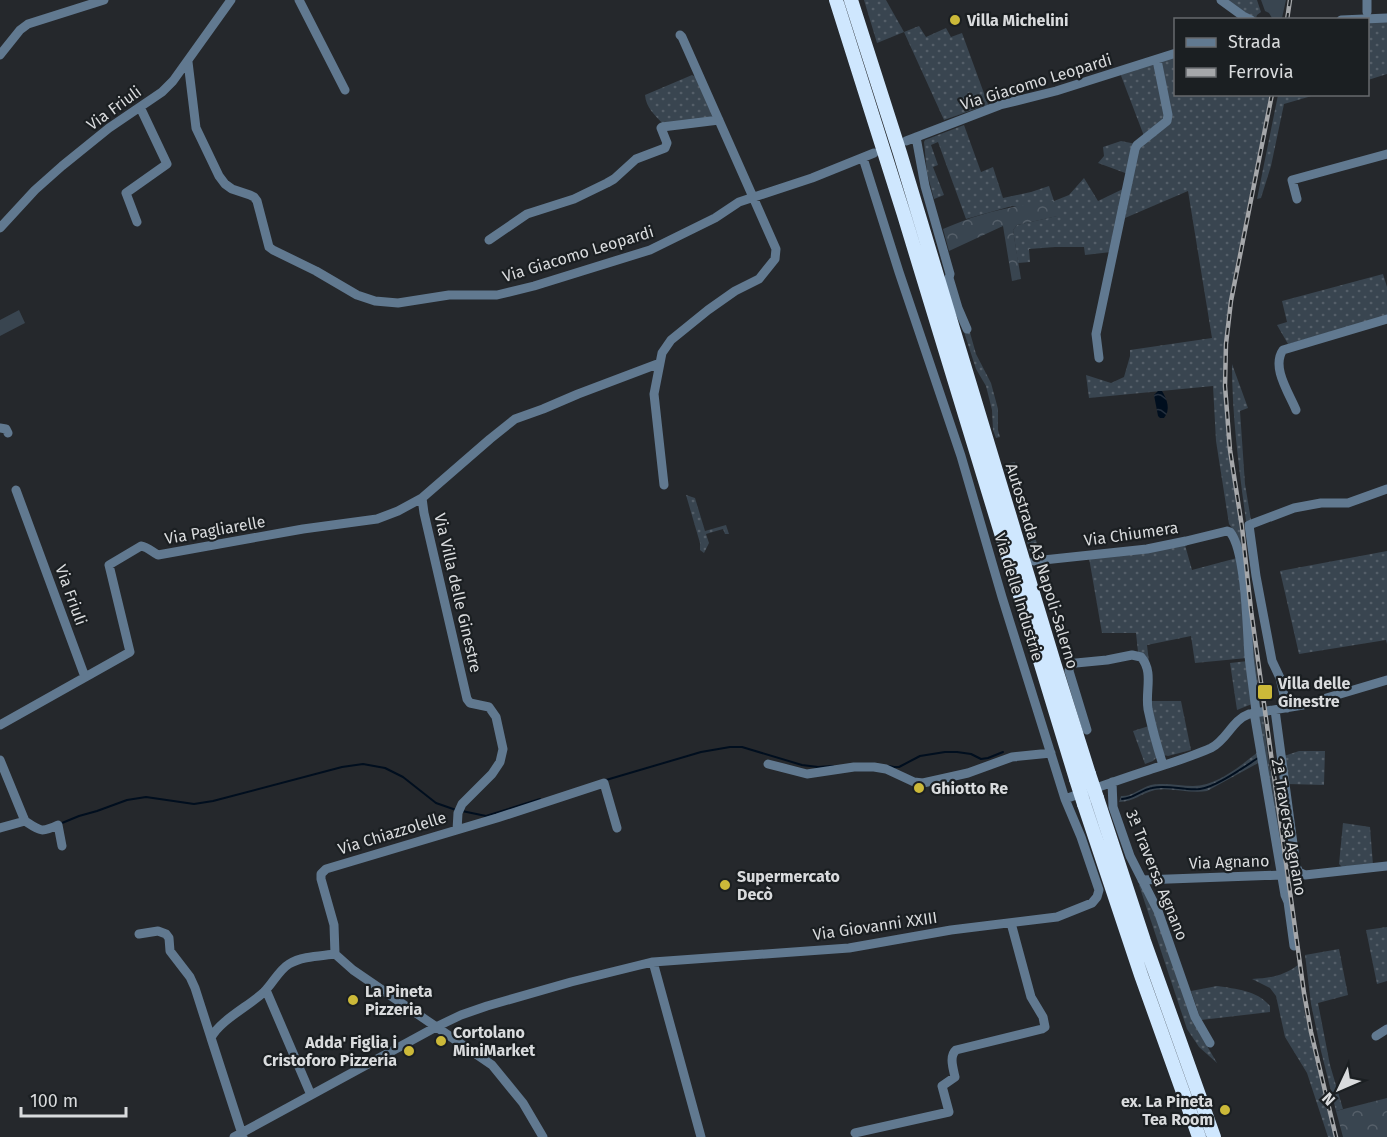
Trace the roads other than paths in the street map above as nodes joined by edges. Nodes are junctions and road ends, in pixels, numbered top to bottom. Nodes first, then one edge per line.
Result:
1 (104, 0) edge
2 (231, 0) edge
3 (299, 0) edge
4 (836, 0) edge
5 (851, 0) edge
6 (1221, 0) edge
7 (1367, 0) edge
8 (1367, 12) dead end
9 (1247, 18) edge
10 (1387, 18) edge
11 (1369, 19) edge
12 (680, 35) dead end
13 (0, 55) edge
14 (1174, 55) edge
15 (1157, 60) junction
16 (189, 62) junction
17 (345, 90) dead end
18 (140, 107) junction
19 (719, 120) junction
20 (916, 137) junction
21 (906, 141) dead end
22 (874, 153) dead end
23 (1387, 154) edge
24 (863, 158) junction
25 (754, 197) junction
26 (1297, 199) dead end
27 (137, 222) dead end
28 (0, 228) edge
29 (489, 240) dead end
30 (1387, 319) edge
31 (967, 329) dead end
32 (1099, 358) dead end
33 (660, 363) junction
34 (1296, 410) dead end
35 (664, 484) dead end
36 (1387, 489) edge
37 (16, 490) dead end
38 (422, 498) junction
39 (1230, 532) joint
40 (1034, 561) dead end
41 (85, 677) junction
42 (1387, 680) edge
43 (1287, 708) junction
44 (1275, 710) junction
45 (1255, 712) junction
46 (0, 725) edge
47 (1087, 730) dead end
48 (1051, 753) junction
49 (0, 760) edge
50 (768, 764) dead end
51 (1163, 765) junction
52 (1083, 776) junction
53 (1112, 782) junction
54 (1065, 798) junction
55 (24, 821) junction
56 (0, 828) edge
57 (616, 828) dead end
58 (457, 830) junction
59 (62, 846) dead end
60 (1387, 867) edge
61 (1282, 875) junction
62 (1142, 880) junction
63 (1011, 923) junction
64 (139, 934) dead end
65 (1294, 946) dead end
66 (335, 954) junction
67 (653, 962) junction
68 (266, 990) junction
69 (436, 1027) junction
70 (1387, 1029) edge
71 (1376, 1036) dead end
72 (211, 1038) junction
73 (1210, 1043) dead end
74 (311, 1095) junction
75 (855, 1133) dead end
76 (239, 1136) edge
77 (543, 1137) edge
78 (700, 1137) edge
79 (1199, 1137) edge
80 (1214, 1137) edge

1 - 13 street
2 - 16 street, Via Friuli
3 - 17 street
4 - 52 highway, Autostrada A3 Napoli-Salerno
5 - 52 highway, Autostrada A3 Napoli-Salerno
6 - 9 street
7 - 8 street
10 - 11 street
12 - 19 street
14 - 15 street, Via Giacomo Leopardi
15 - 20 street, Via Giacomo Leopardi
15 - 32 street
16 - 18 street, Via Friuli
16 - 25 street, Via Giacomo Leopardi
18 - 27 street
18 - 28 street, Via Friuli
19 - 25 street
19 - 29 street
20 - 21 street, Via Giacomo Leopardi
20 - 31 street
22 - 24 street, Via Giacomo Leopardi
23 - 26 street
24 - 25 street, Via Giacomo Leopardi
24 - 48 street, Via delle Industrie
25 - 33 street
30 - 34 street
33 - 35 street
33 - 38 street, Via Villa delle Ginestre
36 - 43 street
37 - 41 street, Via Friuli
38 - 41 street, Via Pagliarelle
38 - 58 street, Via Villa delle Ginestre
39 - 40 street, Via Chiumera
39 - 45 street, 2ª Traversa Agnano
41 - 46 street, Via Pagliarelle
42 - 43 street
43 - 44 street
44 - 45 street
44 - 60 street
45 - 51 street
45 - 61 street, 2ª Traversa Agnano
47 - 51 street
48 - 50 street
48 - 54 street, Via delle Industrie
49 - 55 street
51 - 53 street
52 - 79 highway, Autostrada A3 Napoli-Salerno, bridge
52 - 80 highway, Autostrada A3 Napoli-Salerno, bridge
53 - 54 street
53 - 62 street, 3ª Traversa Agnano
54 - 63 street, Via Giovanni XXIII
55 - 56 street
55 - 59 street
57 - 58 street, Via Chiazzolelle
58 - 66 street, Via Chiazzolelle
61 - 62 street, Via Agnano
61 - 65 street, 2ª Traversa Agnano
62 - 73 street, 3ª Traversa Agnano
63 - 67 street, Via Giovanni XXIII
63 - 75 street
64 - 72 street
66 - 68 street
66 - 69 street
67 - 69 street, Via Giovanni XXIII
67 - 78 street
68 - 72 street
68 - 74 street
69 - 74 street, Via Giovanni XXIII
69 - 77 street
70 - 71 street
72 - 76 street
74 - 76 street, Via Giovanni XXIII

